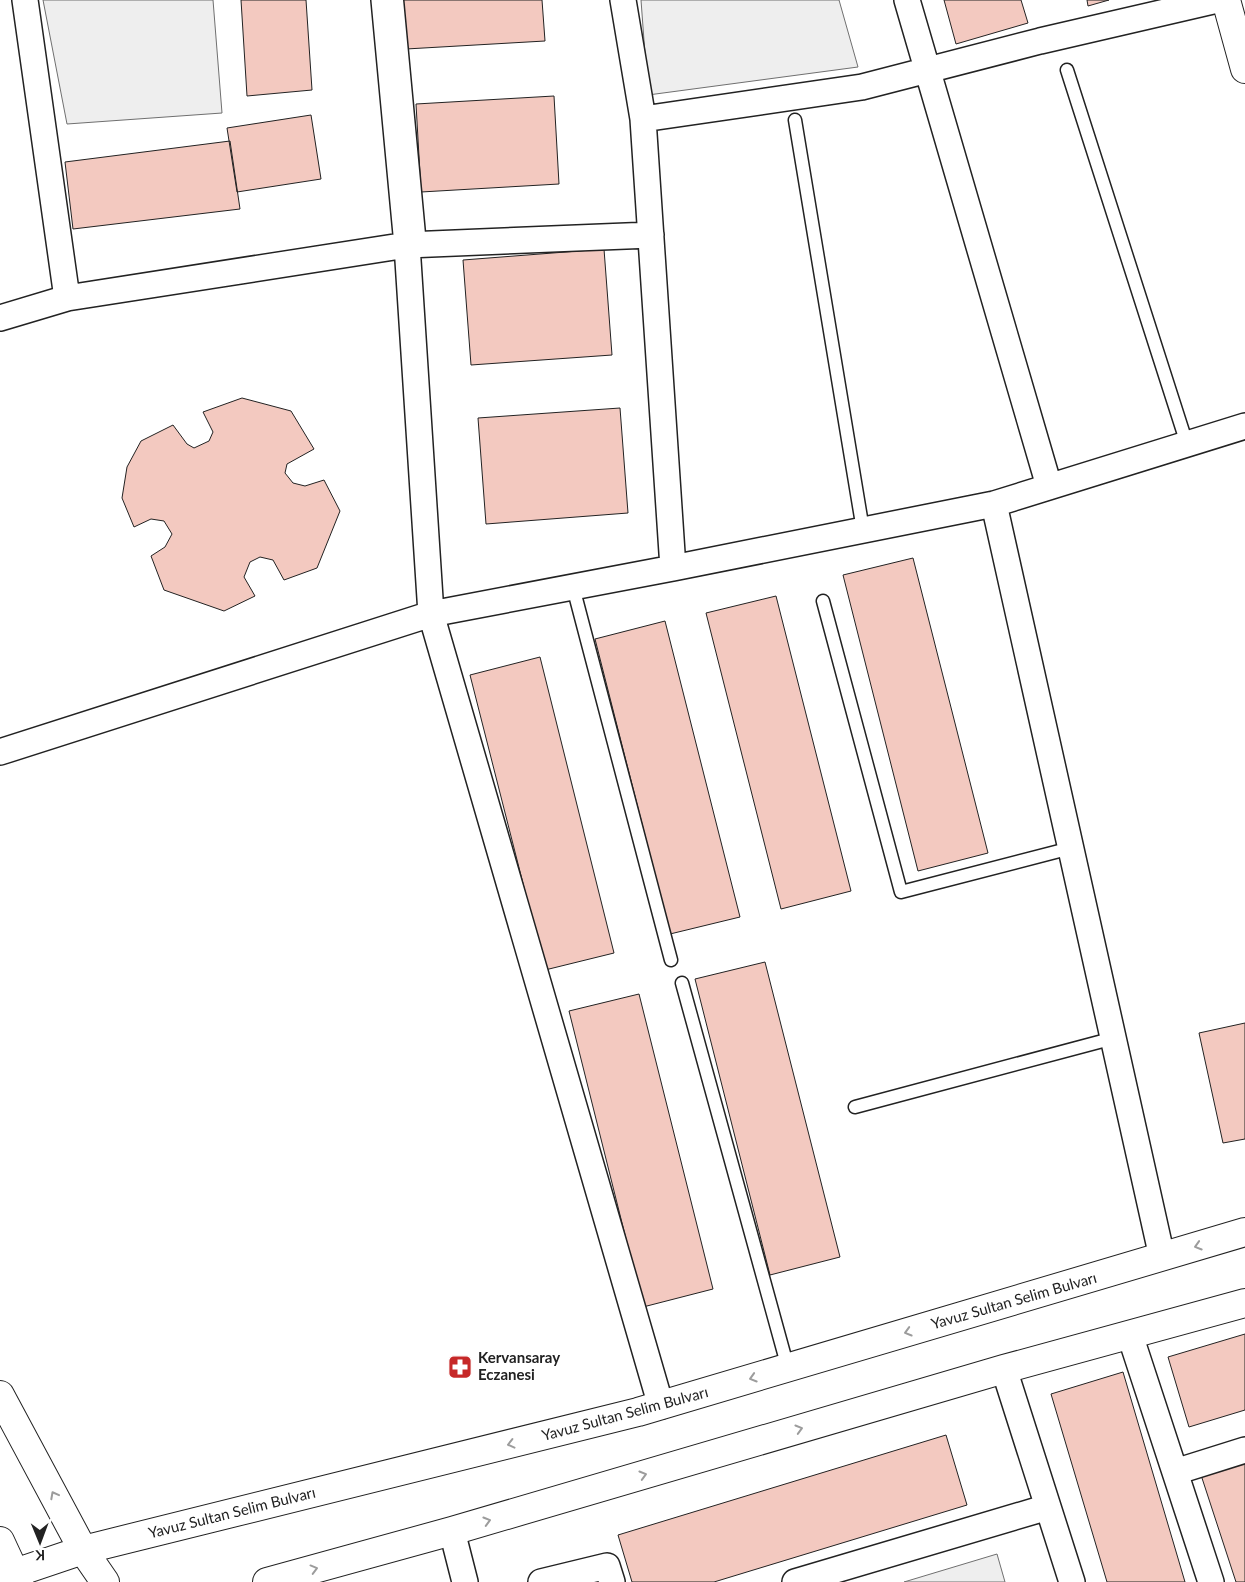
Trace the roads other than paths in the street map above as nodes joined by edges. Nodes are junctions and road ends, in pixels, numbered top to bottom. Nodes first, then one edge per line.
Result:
1 (25, 0) edge
2 (384, 0) edge
3 (397, 0) edge
4 (623, 0) edge
5 (907, 0) edge
6 (1217, 0) edge
7 (1226, 0) edge
8 (1245, 69) edge
9 (928, 70) junction
10 (1068, 70) dead end
11 (642, 118) junction
12 (795, 120) dead end
13 (651, 235) junction
14 (413, 245) junction
15 (67, 298) junction
16 (0, 318) edge
17 (1245, 426) edge
18 (1187, 444) junction
19 (1049, 486) junction
20 (994, 504) junction
21 (863, 530) junction
22 (673, 568) junction
23 (572, 587) junction
24 (823, 601) dead end
25 (431, 614) junction
26 (0, 752) edge
27 (1071, 848) junction
28 (671, 960) dead end
29 (682, 983) dead end
30 (1114, 1038) junction
31 (855, 1108) dead end
32 (1245, 1232) edge
33 (1162, 1257) junction
34 (1245, 1303) edge
35 (1130, 1335) junction
36 (788, 1368) junction
37 (1004, 1369) junction
38 (0, 1395) edge
39 (661, 1406) junction
40 (1245, 1450) edge
41 (1175, 1472) junction
42 (1048, 1507) junction
43 (452, 1532) junction
44 (0, 1541) edge
45 (83, 1550) junction
46 (12, 1578) edge
47 (105, 1582) edge
48 (267, 1582) edge
49 (465, 1582) edge
50 (541, 1582) edge
51 (612, 1582) edge
52 (795, 1582) edge
53 (1072, 1582) edge
54 (1211, 1582) edge

1 - 15 street
2 - 14 street
3 - 14 lane
4 - 11 street
5 - 9 street
6 - 9 street
7 - 8 main road
9 - 11 street
9 - 19 street
10 - 18 lane
11 - 13 street
12 - 21 lane
13 - 14 street
13 - 22 street
14 - 15 street
14 - 25 street
15 - 16 street
17 - 18 street
18 - 19 street
19 - 20 street
20 - 21 street
20 - 27 street
21 - 22 street
22 - 23 street
23 - 25 street
23 - 28 lane
24 - 27 lane
25 - 26 street
25 - 39 street
27 - 30 street
29 - 36 lane
30 - 31 lane
30 - 33 street
32 -> 33 main road, Yavuz Sultan Selim Bulvarı
33 -> 36 main road, Yavuz Sultan Selim Bulvarı
34 - 35 main road
35 - 37 main road
35 - 41 street
36 -> 39 main road, Yavuz Sultan Selim Bulvarı
37 - 42 street
43 -> 37 main road
45 -> 38 main road
39 -> 45 main road, Yavuz Sultan Selim Bulvarı
40 - 41 street
41 - 54 street
42 - 52 street
42 - 53 street
48 -> 43 main road
43 - 49 street
44 - 46 main road
45 - 46 main road, Yavuz Sultan Selim Bulvarı
45 - 47 main road
50 - 51 street

